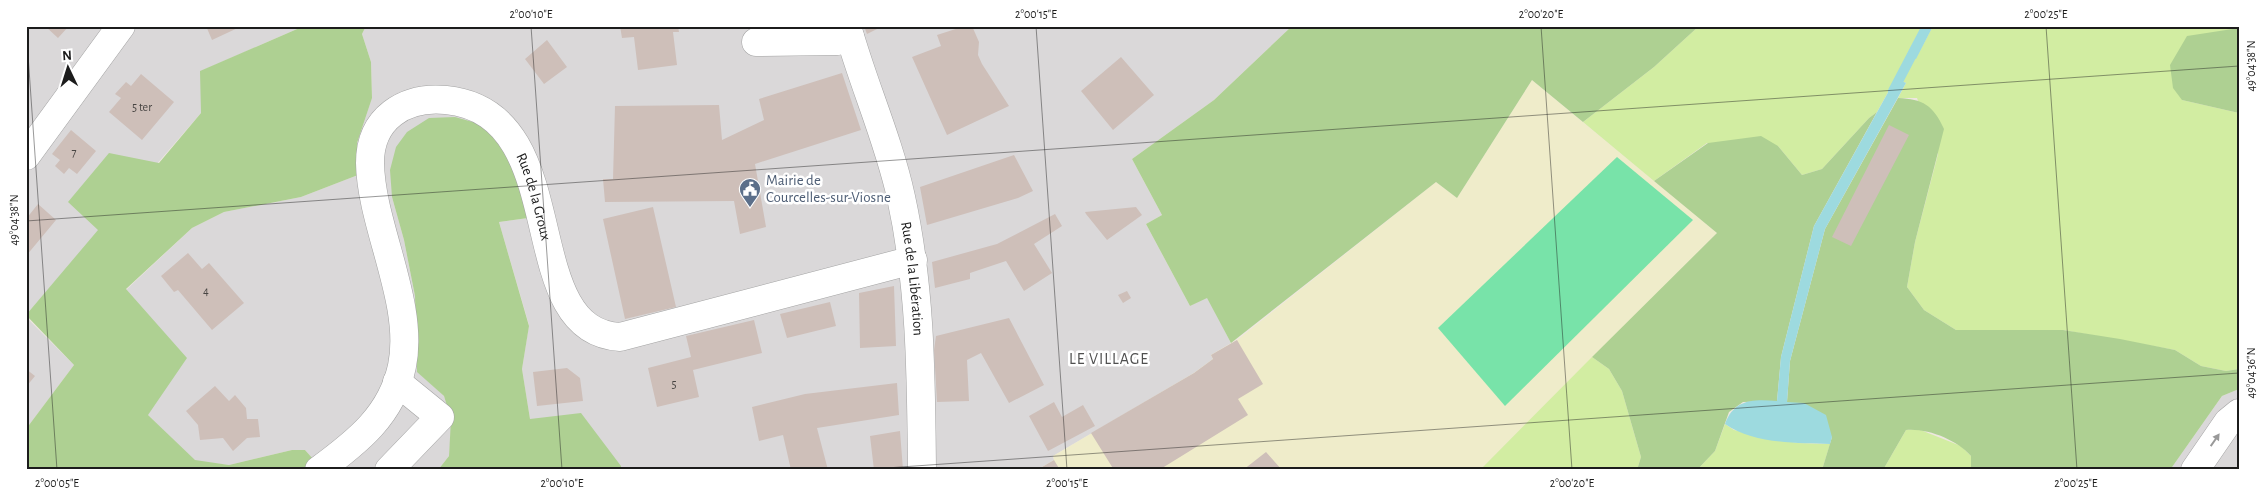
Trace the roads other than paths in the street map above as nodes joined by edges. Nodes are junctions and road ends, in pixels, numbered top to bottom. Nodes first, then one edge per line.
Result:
1 (121, 26) edge
2 (849, 32) edge
3 (756, 42) dead end
4 (26, 156) edge
5 (913, 260) junction
6 (397, 382) junction
7 (2239, 413) edge
8 (319, 470) edge
9 (389, 470) edge
10 (922, 470) edge
11 (2195, 470) edge

1 - 4 street
2 - 3 street, Rue de la Libération
2 - 5 street, Rue de la Libération
5 - 6 street, Rue de la Groux
5 - 10 street, Rue de la Libération
6 - 8 street, Rue de la Groux
6 - 9 street
11 -> 7 street

